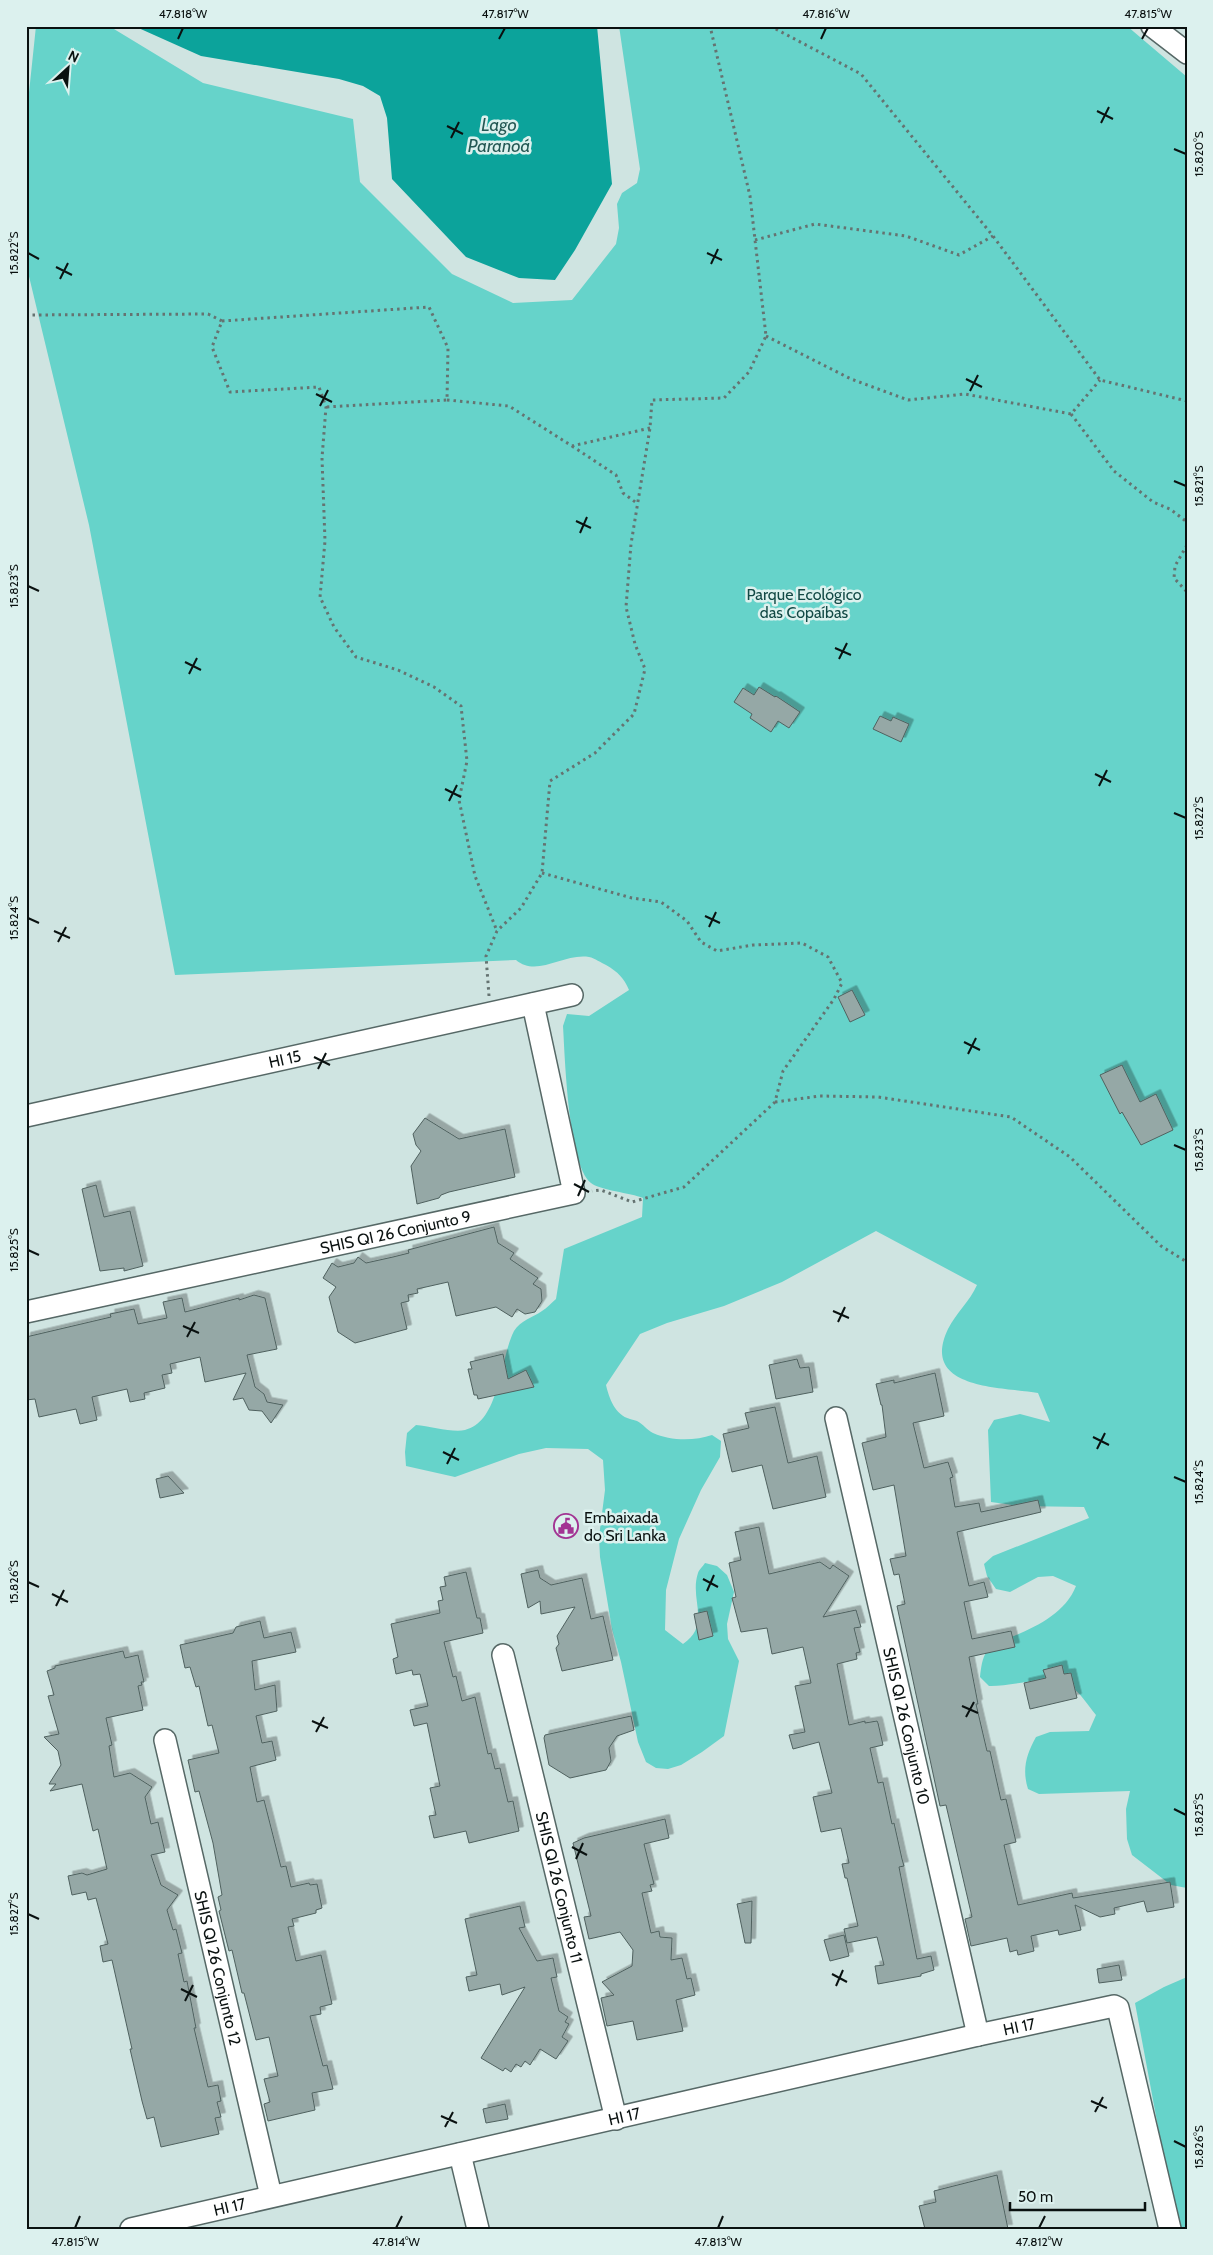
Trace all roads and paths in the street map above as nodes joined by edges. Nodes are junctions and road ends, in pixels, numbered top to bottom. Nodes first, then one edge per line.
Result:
1 (710, 26) edge
2 (770, 26) edge
3 (1152, 26) edge
4 (1187, 54) edge
5 (993, 236) junction
6 (755, 240) junction
7 (26, 315) edge
8 (222, 321) junction
9 (766, 336) junction
10 (1100, 380) junction
11 (447, 400) junction
12 (1187, 401) edge
13 (326, 407) junction
14 (1071, 414) junction
15 (650, 428) junction
16 (572, 446) junction
17 (638, 504) junction
18 (1187, 522) edge
19 (1187, 545) edge
20 (1187, 592) edge
21 (542, 873) junction
22 (497, 931) junction
23 (572, 995) dead end
24 (533, 1004) junction
25 (490, 1014) junction
26 (775, 1102) junction
27 (26, 1116) edge
28 (574, 1193) junction
29 (1187, 1262) edge
30 (26, 1312) edge
31 (836, 1418) dead end
32 (503, 1655) dead end
33 (165, 1740) dead end
34 (978, 2035) junction
35 (616, 2119) junction
36 (460, 2154) junction
37 (271, 2196) junction
38 (131, 2229) edge
39 (478, 2229) edge
40 (1170, 2229) edge

1 - 6 path
2 - 5 path
3 - 4 street
5 - 6 path
5 - 10 path
6 - 9 path
7 - 8 path
8 - 11 path
8 - 13 path
9 - 14 path
9 - 15 path
10 - 12 path
10 - 14 path
11 - 13 path
11 - 16 path
13 - 22 path
14 - 18 path
15 - 16 path
15 - 17 path
16 - 17 path
17 - 21 path
19 - 20 path
21 - 22 path
21 - 26 path
22 - 25 path
23 - 24 street, HI 15
24 - 25 street, HI 15
24 - 28 street
25 - 27 street, HI 15
26 - 28 path
26 - 29 path
28 - 30 street, SHIS QI 26 Conjunto 9
31 - 34 street, SHIS QI 26 Conjunto 10
32 - 35 street, SHIS QI 26 Conjunto 11
33 - 37 street, SHIS QI 26 Conjunto 12
34 - 35 street, HI 17
34 - 40 street, HI 17
35 - 36 street, HI 17
36 - 37 street, HI 17
36 - 39 street
37 - 38 street, HI 17

